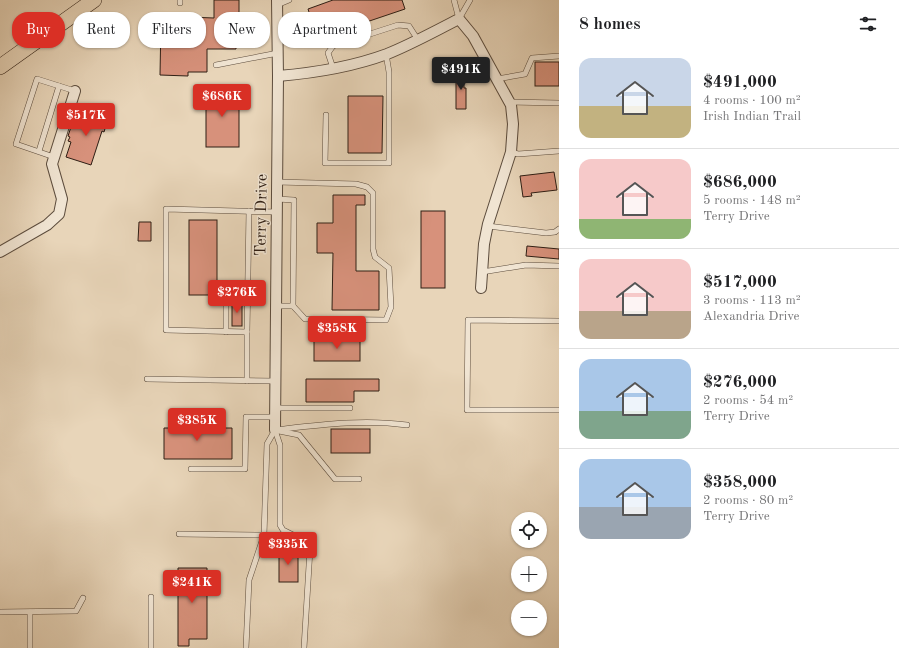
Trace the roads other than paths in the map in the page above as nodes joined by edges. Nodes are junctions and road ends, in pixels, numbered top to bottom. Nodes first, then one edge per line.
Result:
1 (94, 0) edge
2 (289, 0) edge
3 (454, 0) edge
4 (470, 0) edge
5 (277, 3) edge
6 (459, 19) junction
7 (418, 40) junction
8 (278, 52) junction
9 (386, 54) junction
10 (559, 56) edge
11 (216, 65) dead end
12 (0, 67) edge
13 (333, 68) junction
14 (278, 76) junction
15 (497, 79) junction
16 (59, 86) junction
17 (75, 91) joint
18 (509, 102) junction
19 (559, 103) edge
20 (326, 115) dead end
21 (39, 151) junction
22 (559, 151) edge
23 (511, 152) junction
24 (54, 157) junction
25 (277, 182) junction
26 (277, 199) junction
27 (248, 211) junction
28 (277, 212) junction
29 (488, 226) junction
30 (559, 229) edge
31 (0, 252) edge
32 (559, 266) edge
33 (482, 272) junction
34 (481, 288) dead end
35 (247, 299) junction
36 (276, 306) junction
37 (293, 306) junction
38 (559, 321) edge
39 (226, 332) junction
40 (247, 332) junction
41 (147, 379) dead end
42 (247, 381) junction
43 (275, 381) junction
44 (350, 408) dead end
45 (559, 410) edge
46 (275, 413) junction
47 (407, 425) dead end
48 (275, 430) junction
49 (190, 469) dead end
50 (359, 479) dead end
51 (179, 534) dead end
52 (264, 535) junction
53 (151, 597) dead end
54 (83, 598) dead end
55 (0, 612) edge
56 (30, 612) junction
57 (30, 648) edge
58 (151, 648) edge
59 (246, 648) edge
60 (304, 648) edge

1 - 12 main road
2 - 5 lane
3 - 6 lane
4 - 6 lane
5 - 8 street, Terry Drive
6 - 7 street
6 - 15 street
7 - 9 street
7 - 13 lane
8 - 11 lane
8 - 14 street, Terry Drive
9 - 13 street
9 - 20 lane
10 - 15 lane
13 - 14 street
14 - 25 street, Terry Drive
15 - 18 street
16 - 17 lane
16 - 21 lane
16 - 21 lane
17 - 24 street
18 - 19 lane
18 - 23 street
21 - 24 lane
22 - 23 lane
23 - 29 street
24 - 31 street
25 - 26 street, Terry Drive
25 - 37 lane
26 - 28 street, Terry Drive
26 - 37 lane
27 - 28 lane
27 - 35 lane
27 - 39 lane
28 - 36 street, Terry Drive
29 - 30 lane
29 - 33 street
32 - 33 lane
33 - 34 street
35 - 39 lane
35 - 40 lane
36 - 37 lane
36 - 43 street, Terry Drive
38 - 45 lane
39 - 40 lane
40 - 42 lane
41 - 42 lane
42 - 43 lane
43 - 46 street, Terry Drive
44 - 46 lane
46 - 48 street, Terry Drive
46 - 49 lane
47 - 48 lane
48 - 50 lane
48 - 52 lane
48 - 60 lane
51 - 52 lane
52 - 59 lane
53 - 58 lane
54 - 56 lane
55 - 56 lane
56 - 57 lane

